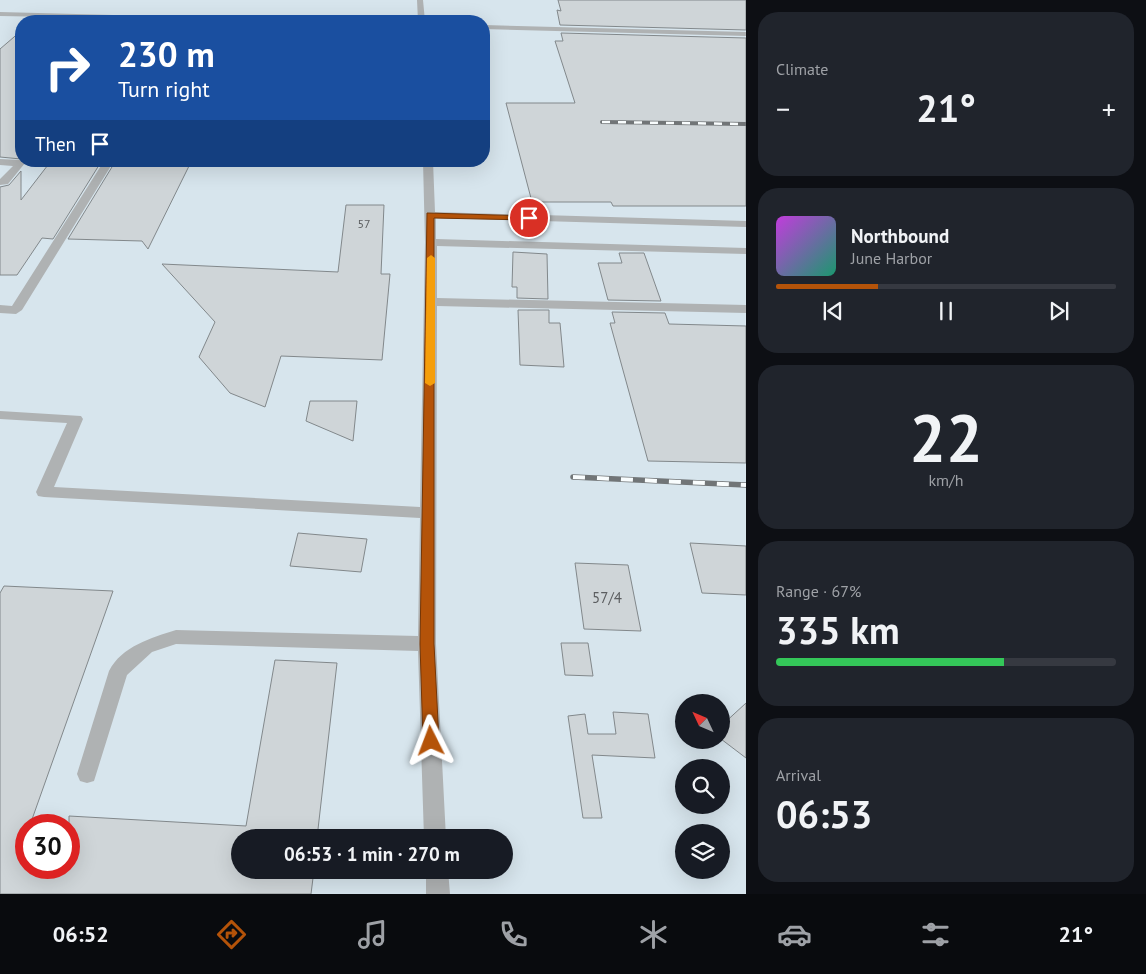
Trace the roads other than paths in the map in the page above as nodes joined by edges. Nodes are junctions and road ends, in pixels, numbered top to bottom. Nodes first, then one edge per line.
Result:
1 (420, 0) edge
2 (0, 14) edge
3 (38, 15) edge
4 (421, 15) edge
5 (490, 27) edge
6 (746, 34) edge
7 (494, 36) dead end
8 (746, 42) edge
9 (0, 162) edge
10 (15, 163) edge
11 (17, 167) edge
12 (106, 167) edge
13 (428, 167) edge
14 (0, 182) edge
15 (430, 215) junction
16 (746, 224) edge
17 (431, 242) junction
18 (746, 251) edge
19 (431, 302) junction
20 (0, 309) edge
21 (746, 309) edge
22 (0, 415) edge
23 (428, 513) junction
24 (427, 644) junction
25 (87, 774) dead end
26 (435, 829) edge
27 (437, 879) edge
28 (438, 894) edge

1 - 4 street
2 - 3 street
5 - 6 street
7 - 8 street
9 - 10 street
11 - 14 street
12 - 20 street
13 - 15 street
15 - 16 street
15 - 17 street
17 - 18 street
17 - 19 street
19 - 21 street
19 - 23 street
22 - 23 street
23 - 24 street
24 - 25 street
24 - 26 street
27 - 28 street

